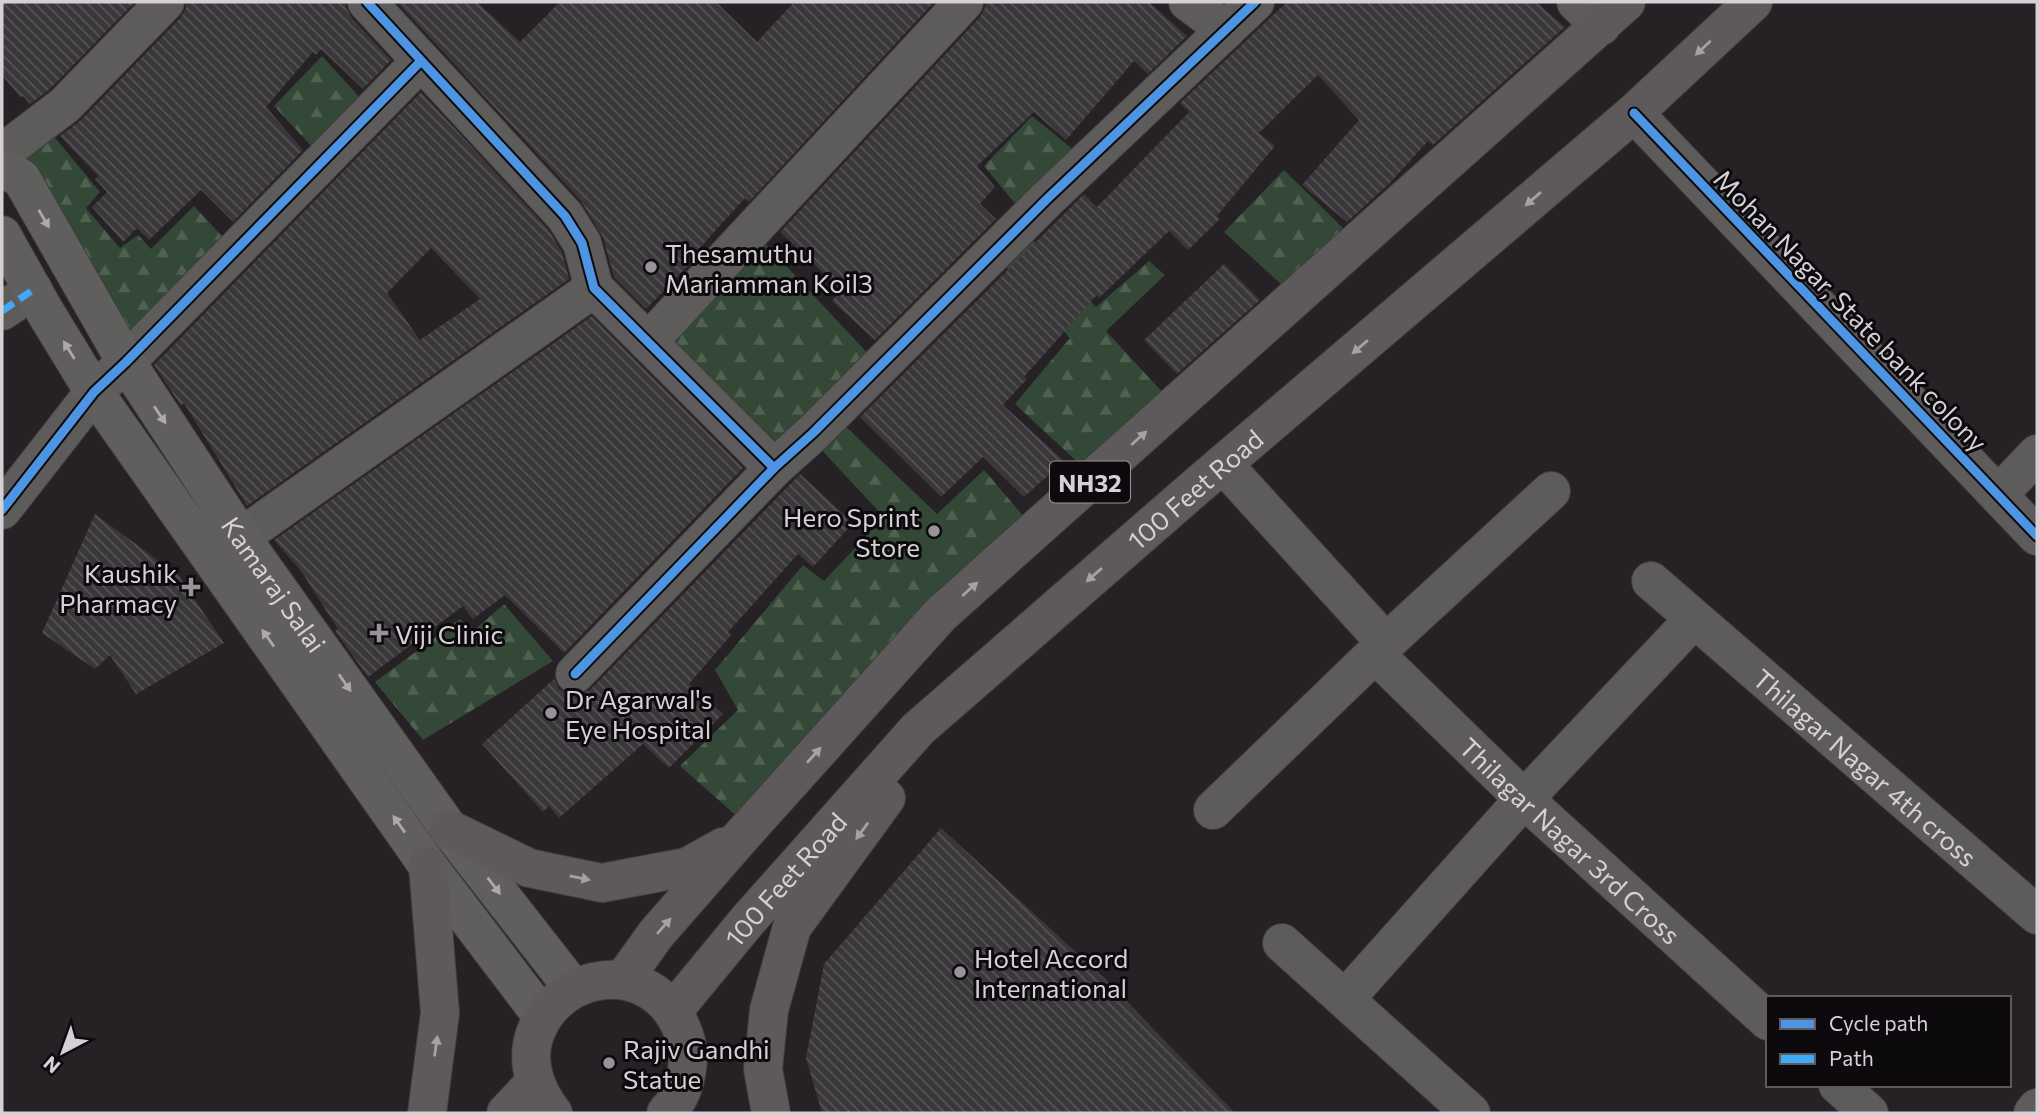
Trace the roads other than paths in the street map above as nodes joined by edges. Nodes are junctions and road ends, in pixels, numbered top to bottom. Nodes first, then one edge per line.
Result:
1 (164, 2) edge
2 (367, 2) edge
3 (964, 2) edge
4 (1188, 2) edge
5 (1255, 2) edge
6 (1753, 2) edge
7 (1601, 10) edge
8 (1226, 30) junction
9 (421, 61) junction
10 (1634, 113) junction
11 (2, 153) edge
12 (2, 169) edge
13 (2, 235) edge
14 (594, 288) junction
15 (33, 289) junction
16 (2, 311) edge
17 (648, 342) junction
18 (126, 362) junction
19 (94, 391) junction
20 (2037, 454) edge
21 (1223, 464) junction
22 (775, 468) junction
23 (1551, 491) dead end
24 (1998, 495) junction
25 (2, 510) edge
26 (2037, 536) edge
27 (241, 537) junction
28 (1651, 581) dead end
29 (1695, 619) junction
30 (1380, 649) junction
31 (575, 674) dead end
32 (918, 730) junction
33 (1524, 799) junction
34 (1213, 810) dead end
35 (449, 829) junction
36 (739, 839) junction
37 (428, 866) junction
38 (2037, 915) edge
39 (1282, 943) dead end
40 (623, 980) junction
41 (573, 988) junction
42 (1345, 999) junction
43 (673, 1011) junction
44 (542, 1016) junction
45 (1766, 1019) edge
46 (1840, 1087) edge
47 (544, 1098) edge
48 (679, 1107) edge
49 (2037, 1108) edge
50 (426, 1113) edge
51 (506, 1113) edge
52 (771, 1113) edge
53 (1471, 1113) edge
54 (1869, 1113) edge
55 (2033, 1113) edge

1 - 11 street
2 - 9 street
3 - 17 street
4 - 8 street
5 - 8 street
6 -> 10 highway, 100 Feet Road / NH32
36 -> 7 highway, NH32
8 - 22 street
9 - 14 street
9 - 18 street
10 -> 21 highway, 100 Feet Road / NH32
10 - 24 street, Mohan Nagar, State bank colony
12 -> 18 main road, Kamaraj Salai
13 - 15 main road, Kamaraj Salai
14 - 17 street
14 - 27 street
15 - 16 street
19 -> 15 main road, Kamaraj Salai
17 - 22 street
18 - 19 street
18 -> 27 main road, Kamaraj Salai
19 - 25 street
37 -> 19 main road, Kamaraj Salai
20 - 24 street
21 - 30 street, Thilagar Nagar 3rd Cross
21 -> 32 highway, 100 Feet Road / NH32
22 - 31 street
23 - 30 street
24 - 26 street, Mohan Nagar, State bank colony
27 -> 35 main road, Kamaraj Salai
28 - 29 street, Thilagar Nagar 4th cross
29 - 33 street
29 - 38 street, Thilagar Nagar 4th cross
30 - 33 street, Thilagar Nagar 3rd Cross
30 - 34 street
32 - 43 highway, 100 Feet Road / NH32
32 -> 52 highway
33 - 42 street
33 - 45 street, Thilagar Nagar 3rd Cross
35 -> 36 highway
35 -> 41 main road, Kamaraj Salai
40 -> 36 highway, NH32
37 - 44 main road, Kamaraj Salai
50 -> 37 highway
39 - 42 street
40 - 41 highway
40 - 43 highway
41 - 44 highway
42 - 53 street
43 - 48 highway
44 - 47 highway
46 - 54 street
47 - 51 highway
49 - 55 street

